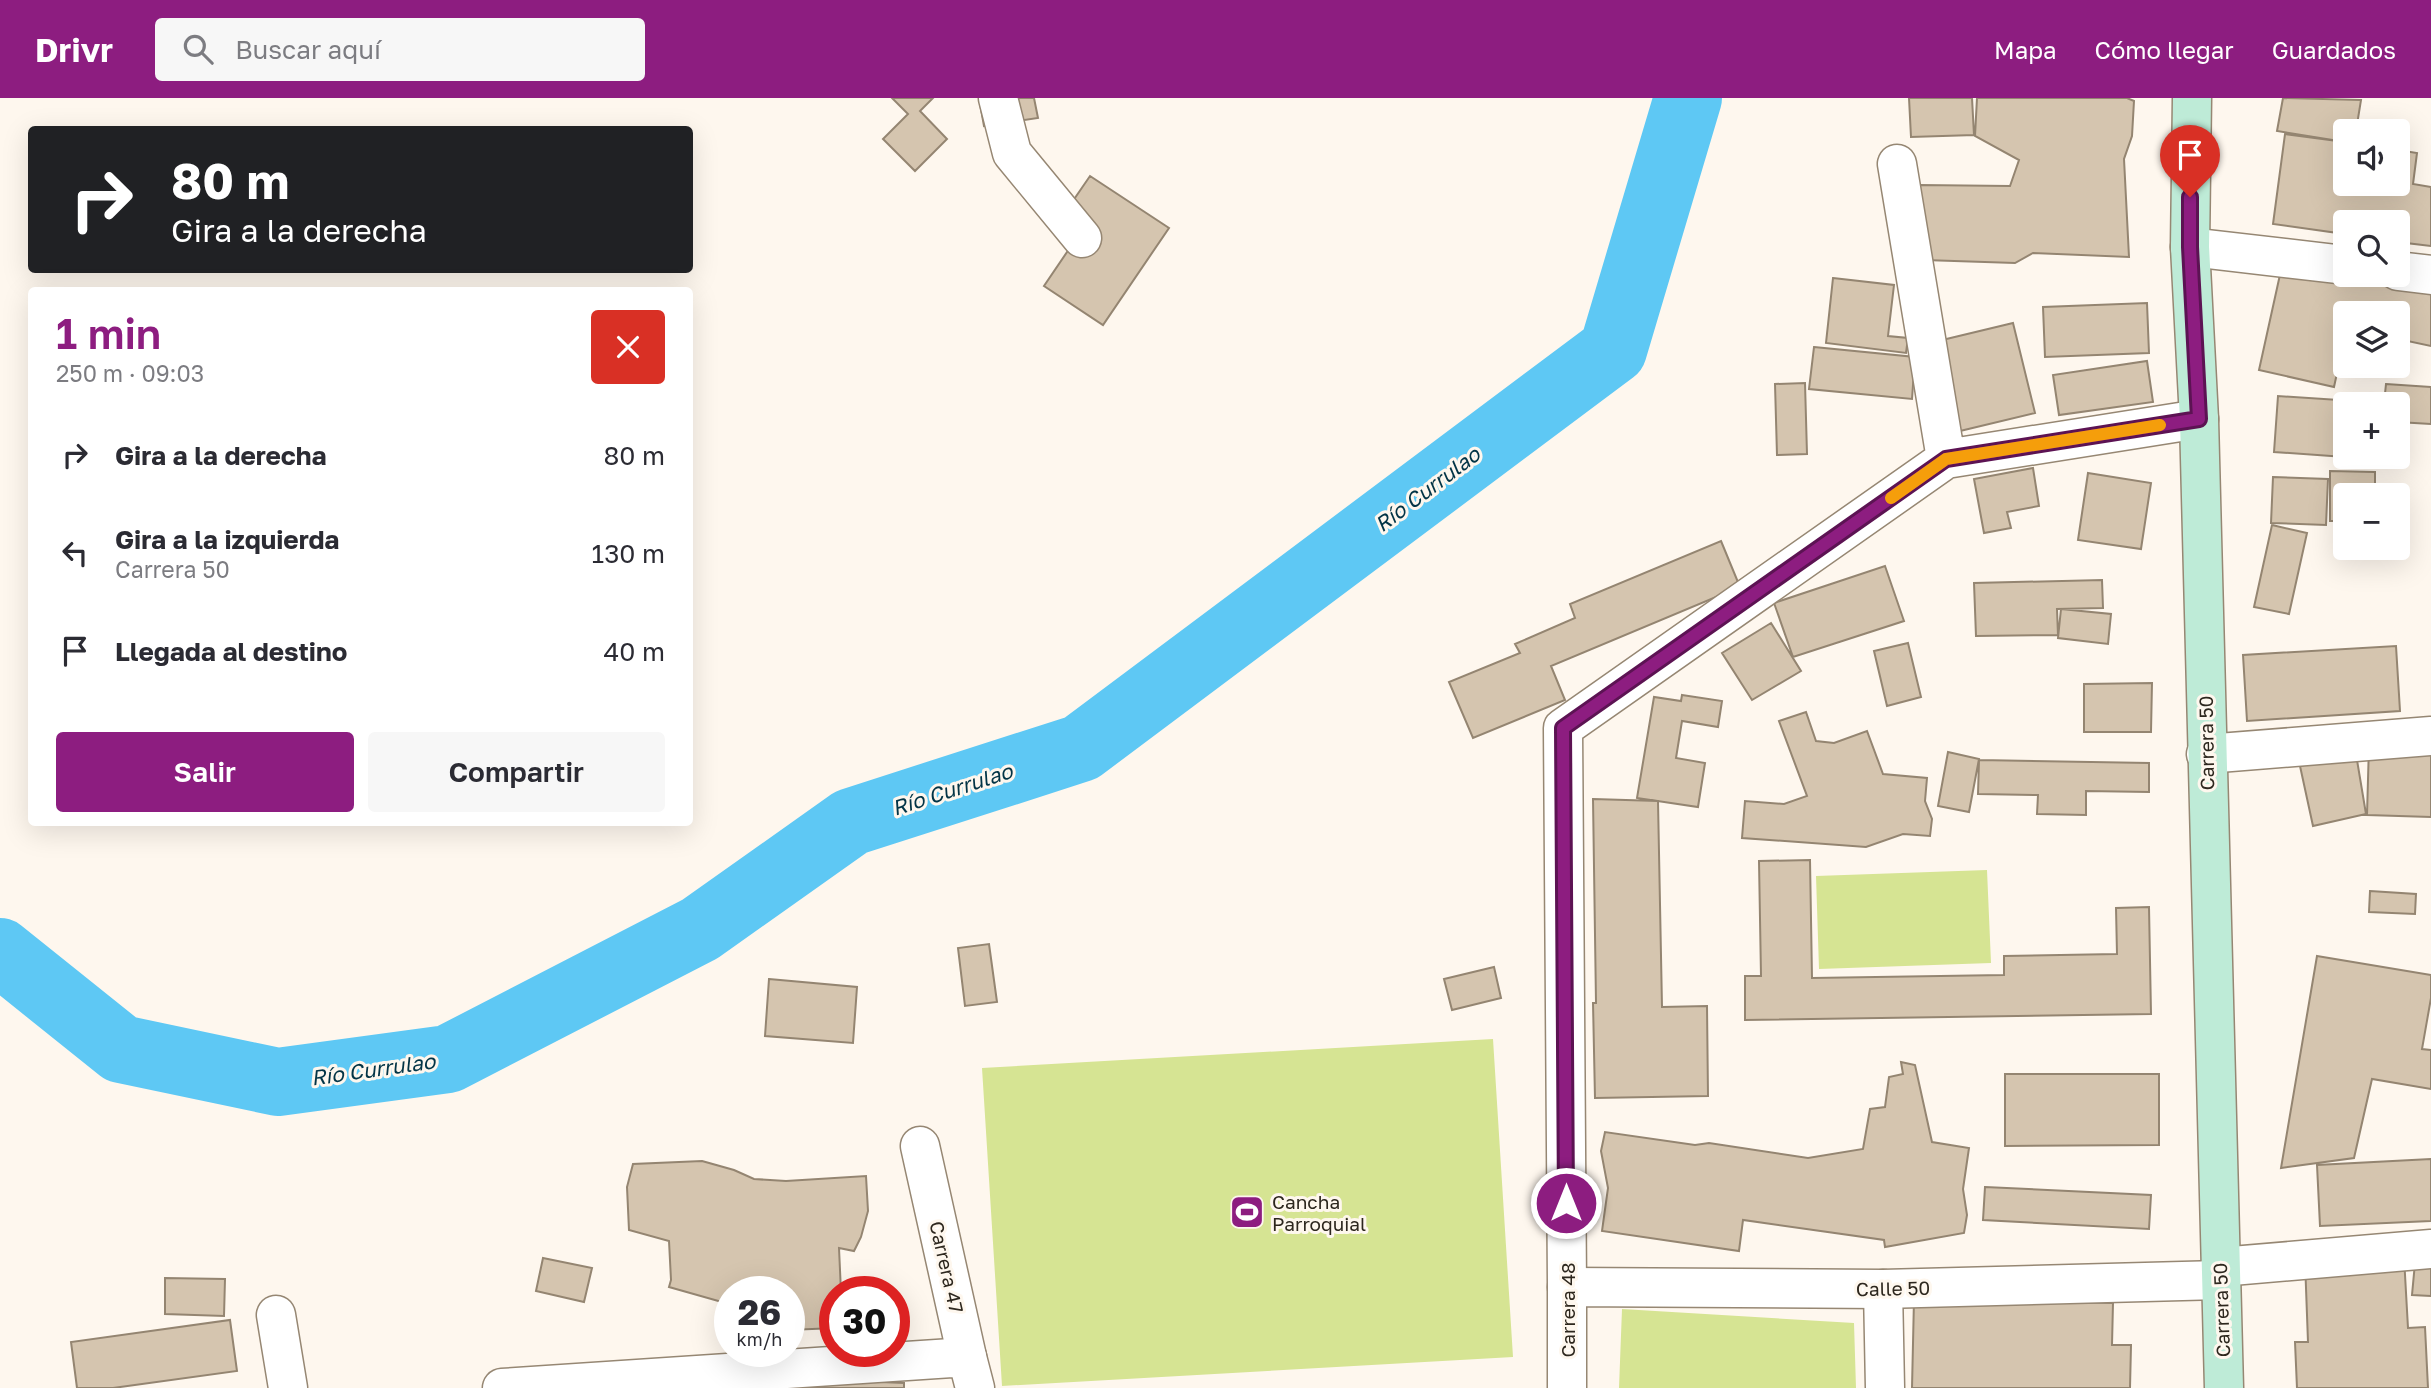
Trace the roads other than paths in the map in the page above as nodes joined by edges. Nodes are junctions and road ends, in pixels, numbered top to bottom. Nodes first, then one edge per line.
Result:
1 (998, 98) edge
2 (2192, 98) edge
3 (1897, 164) dead end
4 (1082, 238) dead end
5 (2190, 247) junction
6 (2333, 264) edge
7 (2410, 272) edge
8 (2431, 275) edge
9 (2199, 419) junction
10 (1946, 459) junction
11 (2431, 736) edge
12 (2206, 754) junction
13 (920, 1146) dead end
14 (2431, 1249) edge
15 (2220, 1273) junction
16 (1567, 1287) junction
17 (1883, 1289) junction
18 (276, 1315) dead end
19 (971, 1373) edge
20 (288, 1388) edge
21 (502, 1388) edge
22 (1567, 1388) edge
23 (1885, 1388) edge
24 (2224, 1388) edge

1 - 4 street
2 - 5 main road, Carrera 50
3 - 10 street
5 - 6 street
5 - 9 main road, Carrera 50
7 - 8 street
9 - 10 street
9 - 12 main road, Carrera 50
10 - 16 street, Carrera 48
11 - 12 street
12 - 15 main road, Carrera 50
13 - 19 street, Carrera 47
14 - 15 street, Calle 50
15 - 17 street, Calle 50
15 - 24 main road, Carrera 50
16 - 17 street, Calle 50
16 - 22 street, Carrera 48
17 - 23 street
18 - 20 street
19 - 21 street

